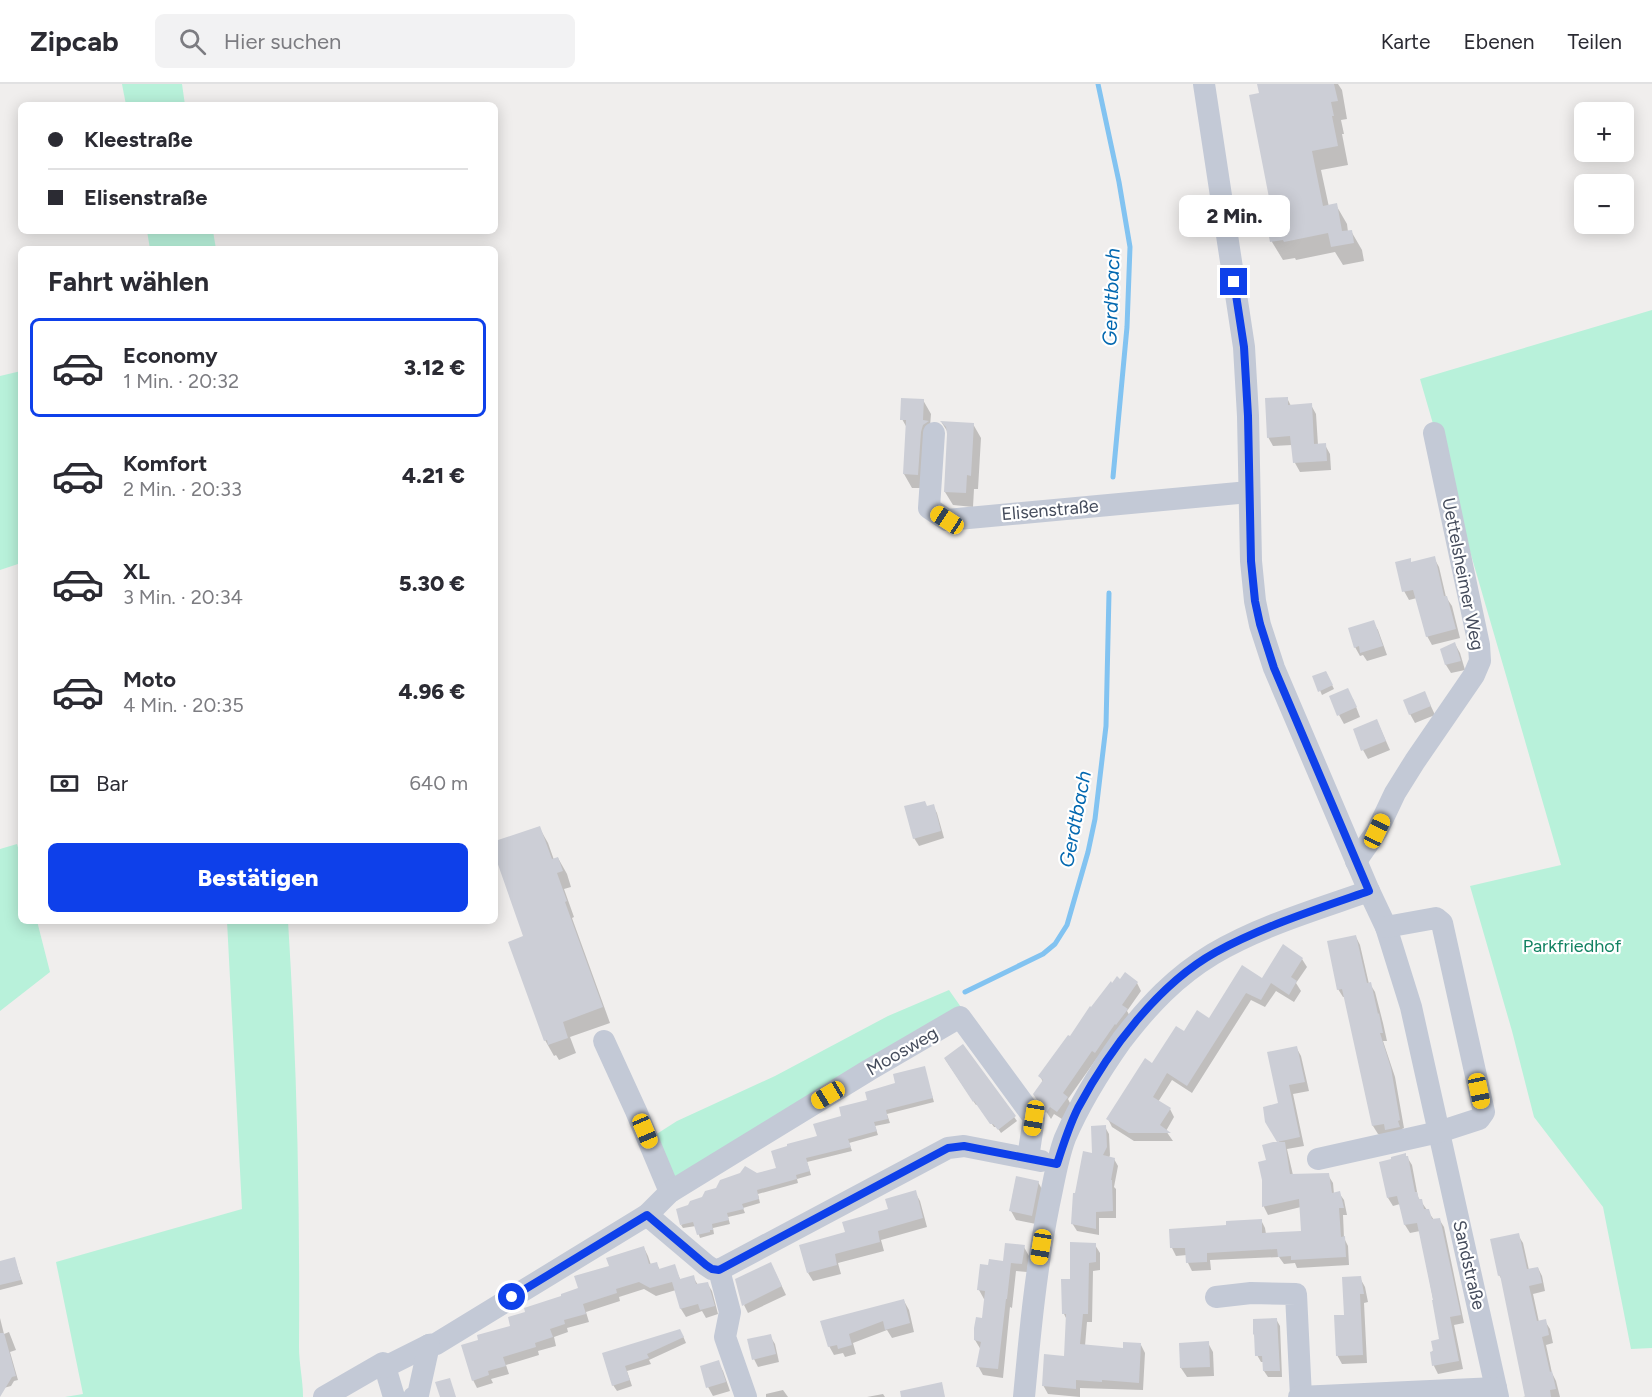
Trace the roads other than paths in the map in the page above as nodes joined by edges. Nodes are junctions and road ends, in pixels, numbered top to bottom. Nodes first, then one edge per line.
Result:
1 (1204, 84) edge
2 (934, 433) dead end
3 (1434, 433) dead end
4 (1249, 492) junction
5 (1356, 861) junction
6 (1369, 891) junction
7 (1386, 927) junction
8 (604, 1041) dead end
9 (1439, 1132) junction
10 (1028, 1158) junction
11 (1318, 1159) dead end
12 (1057, 1164) junction
13 (670, 1192) junction
14 (647, 1215) junction
15 (719, 1270) junction
16 (1216, 1297) dead end
17 (429, 1345) junction
18 (385, 1367) junction
19 (1497, 1393) edge
20 (324, 1397) edge
21 (394, 1397) edge
22 (414, 1397) edge
23 (746, 1397) edge
24 (1024, 1397) edge
25 (1300, 1397) edge

1 - 4 street
2 - 4 street, Elisenstraße
3 - 5 street, Uettelsheimer Weg
4 - 5 street
5 - 6 street
6 - 7 street, Sandstraße
6 - 12 street
7 - 9 street, Sandstraße
7 - 9 street
8 - 13 street
9 - 11 street
9 - 19 street, Sandstraße
10 - 12 street
10 - 13 street, Moosweg
10 - 15 street
12 - 24 street
13 - 14 street, Moosweg
14 - 15 street
14 - 17 street, Moosweg
15 - 23 street
16 - 25 street
17 - 18 street, Moosweg
17 - 22 street
18 - 20 street, Moosweg
18 - 21 street
19 - 25 street

